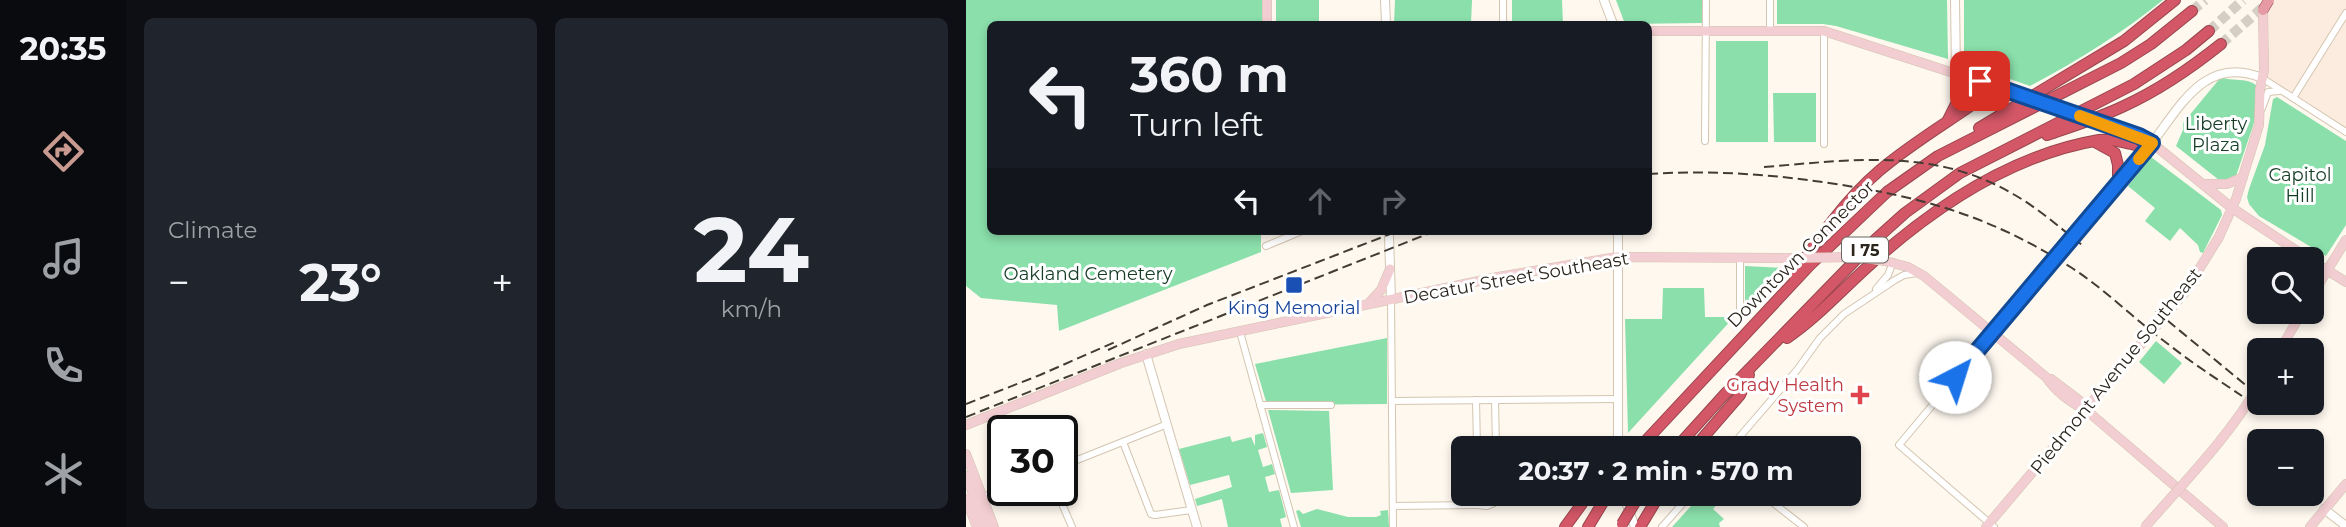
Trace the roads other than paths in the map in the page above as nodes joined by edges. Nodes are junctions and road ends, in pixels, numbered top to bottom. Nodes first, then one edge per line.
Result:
1 (1267, 0) edge
2 (1385, 0) edge
3 (1503, 0) edge
4 (1604, 0) edge
5 (1706, 0) edge
6 (1770, 0) edge
7 (1955, 0) edge
8 (2175, 0) edge
9 (2269, 0) edge
10 (2263, 9) edge
11 (2192, 11) tunnel mouth
12 (2346, 13) edge
13 (1267, 21) edge
14 (1385, 21) edge
15 (1503, 21) edge
16 (1612, 21) edge
17 (1652, 31) edge
18 (1706, 31) junction
19 (1770, 31) junction
20 (2209, 31) tunnel mouth
21 (1824, 32) junction
22 (2221, 44) tunnel mouth
23 (1956, 73) junction
24 (2263, 74) junction
25 (1997, 87) junction
26 (2284, 92) junction
27 (2293, 98) junction
28 (2261, 110) junction
29 (1946, 124) junction
30 (2102, 125) junction
31 (2346, 132) edge
32 (1705, 141) dead end
33 (2092, 142) junction
34 (2152, 143) junction
35 (1824, 144) dead end
36 (1938, 156) junction
37 (1979, 162) junction
38 (2244, 177) junction
39 (2118, 184) junction
40 (2205, 184) junction
41 (2232, 208) junction
42 (1273, 235) edge
43 (1292, 235) edge
44 (1618, 235) edge
45 (1389, 236) dead end
46 (2346, 240) edge
47 (1276, 241) junction
48 (1266, 246) dead end
49 (2290, 247) edge
50 (1617, 257) junction
51 (1740, 258) junction
52 (1889, 261) junction
53 (2324, 268) edge
54 (1390, 269) junction
55 (2327, 270) junction
56 (1921, 274) junction
57 (2324, 275) edge
58 (2346, 282) edge
59 (1870, 296) junction
60 (1391, 299) junction
61 (1774, 303) junction
62 (1368, 304) junction
63 (1740, 309) dead end
64 (1240, 331) junction
65 (1992, 332) junction
66 (1146, 354) junction
67 (1765, 354) junction
68 (1752, 368) junction
69 (1618, 399) junction
70 (1476, 400) junction
71 (1495, 400) junction
72 (1392, 401) junction
73 (2247, 403) edge
74 (1260, 405) junction
75 (1331, 405) dead end
76 (2085, 410) junction
77 (966, 425) edge
78 (1165, 425) junction
79 (1477, 436) edge
80 (1496, 436) edge
81 (1618, 436) edge
82 (1650, 436) edge
83 (1687, 436) edge
84 (1704, 436) edge
85 (1740, 436) edge
86 (1123, 442) junction
87 (966, 454) edge
88 (1078, 460) edge
89 (966, 476) edge
90 (2346, 484) edge
91 (987, 495) edge
92 (983, 497) junction
93 (966, 499) edge
94 (1063, 506) edge
95 (1393, 506) junction
96 (1451, 506) edge
97 (1580, 506) edge
98 (1601, 506) edge
99 (1628, 506) edge
100 (1633, 506) edge
101 (1652, 506) edge
102 (1680, 506) edge
103 (1777, 506) edge
104 (2324, 509) junction
105 (1191, 510) junction
106 (1621, 525) edge
107 (1990, 526) edge
108 (2346, 526) edge
109 (977, 527) edge
110 (986, 527) edge
111 (995, 527) edge
112 (1072, 527) edge
113 (1197, 527) edge
114 (1294, 527) edge
115 (1393, 527) edge
116 (1565, 527) edge
117 (1588, 527) edge
118 (1637, 527) edge
119 (1662, 527) edge
120 (1804, 527) edge
121 (2145, 527) edge
122 (2223, 527) edge
123 (2310, 527) edge

1 - 13 main road
2 - 14 street
3 - 15 street
4 - 16 street
5 - 18 street
6 - 19 street
7 - 23 street
8 - 36 highway
9 - 10 main road, bridge
10 - 24 main road, Piedmont Avenue Southeast
11 - 36 highway, Downtown Connector / I 75
12 - 27 street
17 - 18 main road
18 - 19 main road
18 - 32 street
19 - 21 main road
20 - 37 highway, I 75
21 - 23 main road
21 - 35 street
22 - 37 highway
23 - 25 main road
23 - 29 highway
24 - 26 street
24 - 28 main road, Piedmont Avenue Southeast
24 - 34 street
25 - 29 highway
25 - 30 main road, bridge
26 - 27 street
26 - 28 street
27 - 31 street
28 - 38 main road, Piedmont Avenue Southeast
29 - 61 highway
30 - 33 highway
30 - 34 main road
33 - 34 highway
33 - 39 highway
33 - 67 highway
34 - 39 street
34 - 40 main road
36 - 61 highway, Downtown Connector / I 75
37 - 67 highway, I 75
38 - 40 main road
38 - 41 main road, Piedmont Avenue Southeast
39 - 65 street
40 - 41 main road
41 - 49 main road
41 - 76 main road, Piedmont Avenue Southeast
42 - 47 street
43 - 47 street
44 - 50 street
45 - 54 street
46 - 55 main road
47 - 48 street
50 - 51 main road, Decatur Street Southeast
50 - 60 main road, Decatur Street Southeast
50 - 69 street
51 - 52 main road, Decatur Street Southeast, bridge
51 - 63 street
52 - 56 main road, Decatur Street Southeast
52 - 59 street
53 - 55 main road
54 - 60 street
54 - 62 main road
55 - 57 main road
55 - 58 main road
56 - 59 street
56 - 65 main road, Decatur Street Southeast
59 - 85 street
60 - 62 main road, Decatur Street Southeast
60 - 72 street
61 - 82 highway, Downtown Connector / I 75
62 - 64 main road, Decatur Street Southeast
64 - 66 main road, Decatur Street Southeast
64 - 74 street
65 - 76 main road, Decatur Street Southeast
65 - 107 street
66 - 77 main road, Decatur Street Southeast
66 - 78 street
67 - 68 highway, I 75
68 - 83 highway, I 75
68 - 84 highway
69 - 71 street
69 - 81 street
70 - 71 street
70 - 72 street
70 - 79 street
71 - 80 street
72 - 95 street
73 - 121 main road, bridge
74 - 75 street
74 - 114 street
76 - 107 main road, Piedmont Avenue Southeast
76 - 122 main road, Decatur Street Southeast
78 - 86 street
78 - 105 street
86 - 88 street
86 - 105 street
87 - 92 main road
89 - 110 main road
90 - 104 main road
91 - 92 street
92 - 111 main road
93 - 109 main road
94 - 112 street
95 - 96 street
95 - 115 street
97 - 116 highway
98 - 117 highway
99 - 118 street
100 - 106 highway, bridge
101 - 118 highway
102 - 119 street
103 - 120 street
104 - 108 street
104 - 123 main road
105 - 113 street

